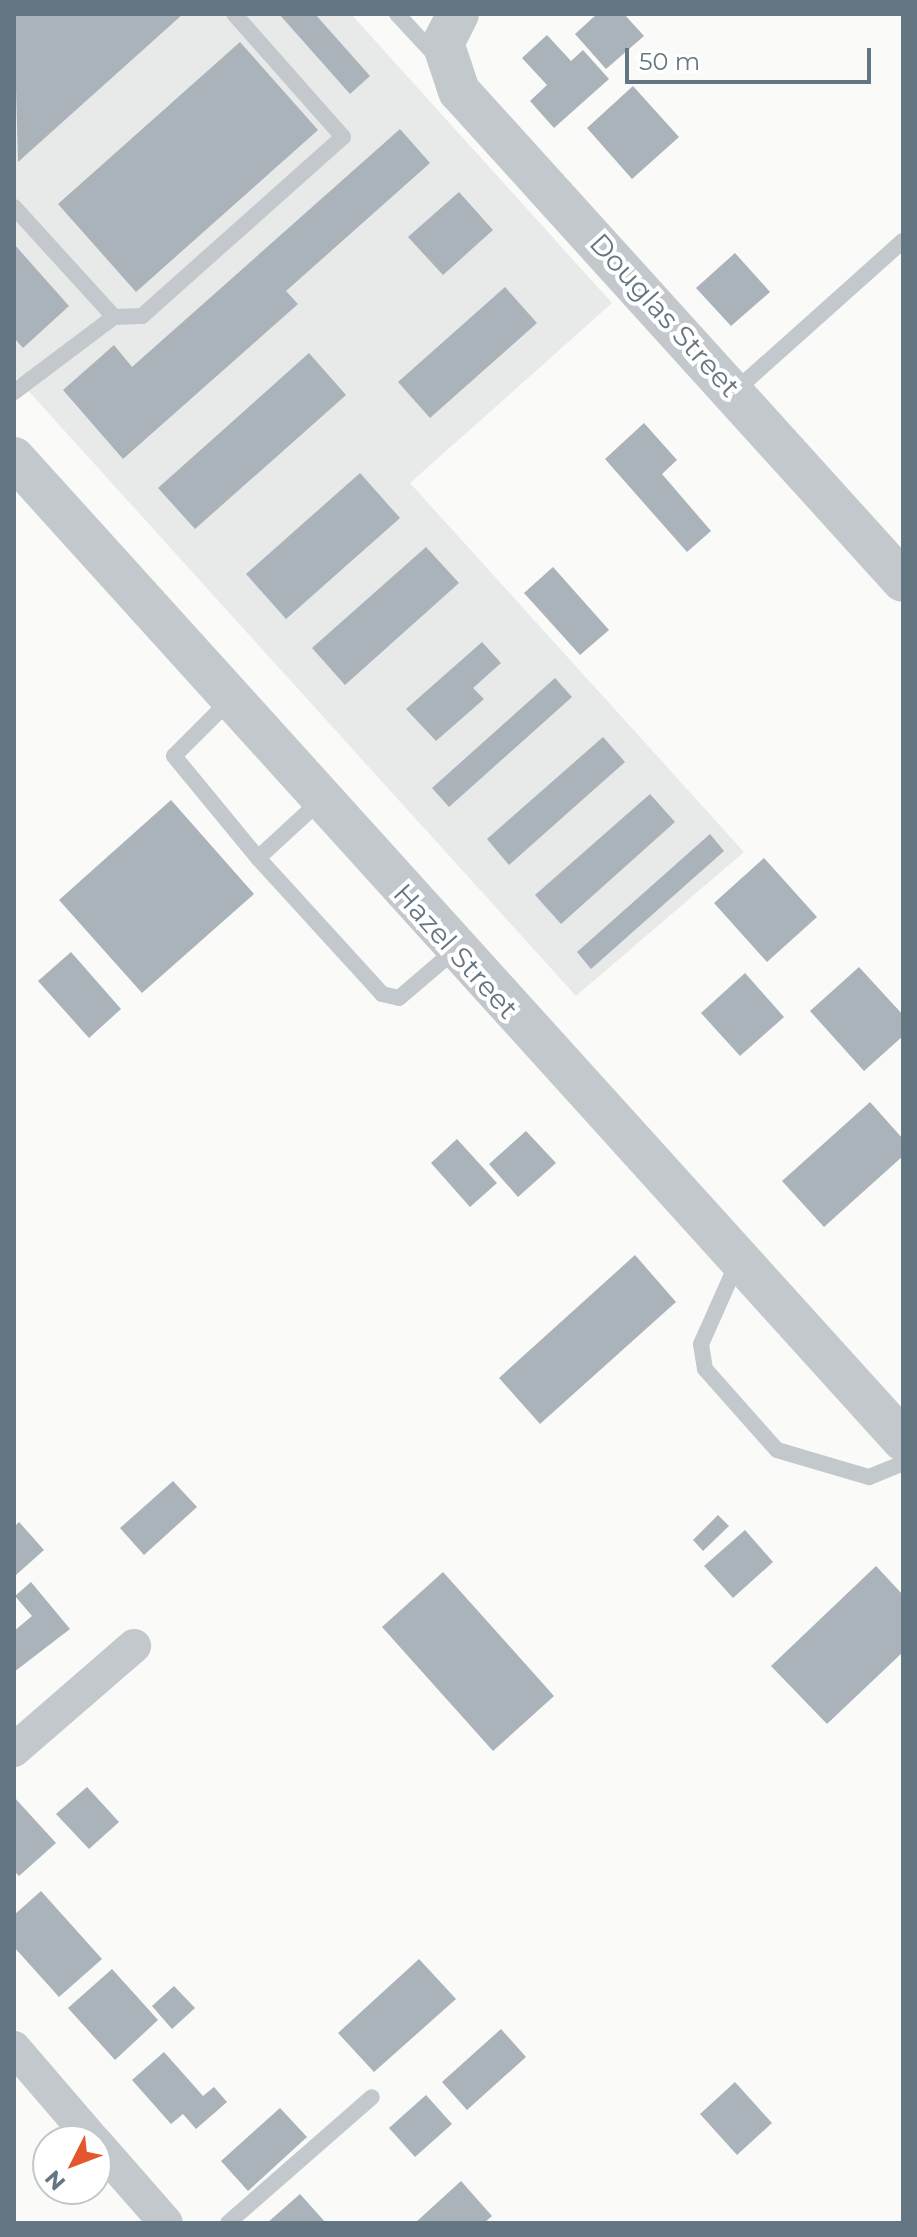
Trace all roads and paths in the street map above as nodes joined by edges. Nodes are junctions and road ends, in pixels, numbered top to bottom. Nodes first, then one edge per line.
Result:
1 (234, 14) edge
2 (397, 14) edge
3 (449, 42) edge
4 (14, 207) edge
5 (903, 241) edge
6 (114, 317) junction
7 (735, 391) junction
8 (14, 392) edge
9 (14, 458) edge
10 (903, 581) edge
11 (230, 700) junction
12 (320, 801) junction
13 (258, 858) junction
14 (455, 950) junction
15 (739, 1261) junction
16 (903, 1440) edge
17 (903, 1463) edge
18 (134, 1646) dead end
19 (14, 1750) edge
20 (14, 2048) edge
21 (372, 2097) dead end
22 (80, 2125) edge
23 (112, 2161) edge
24 (166, 2223) edge
25 (228, 2223) edge

1 - 6 lane
2 - 3 lane
3 - 7 street, Douglas Street
4 - 6 lane
5 - 7 lane
6 - 8 lane
7 - 10 street, Douglas Street
9 - 11 street, Hazel Street
11 - 12 street, Hazel Street
11 - 13 lane
12 - 13 lane
12 - 14 street, Hazel Street
13 - 14 lane
14 - 15 street, Hazel Street
15 - 16 street, Hazel Street
15 - 17 lane
18 - 19 street
20 - 22 street
21 - 25 lane
23 - 24 street

